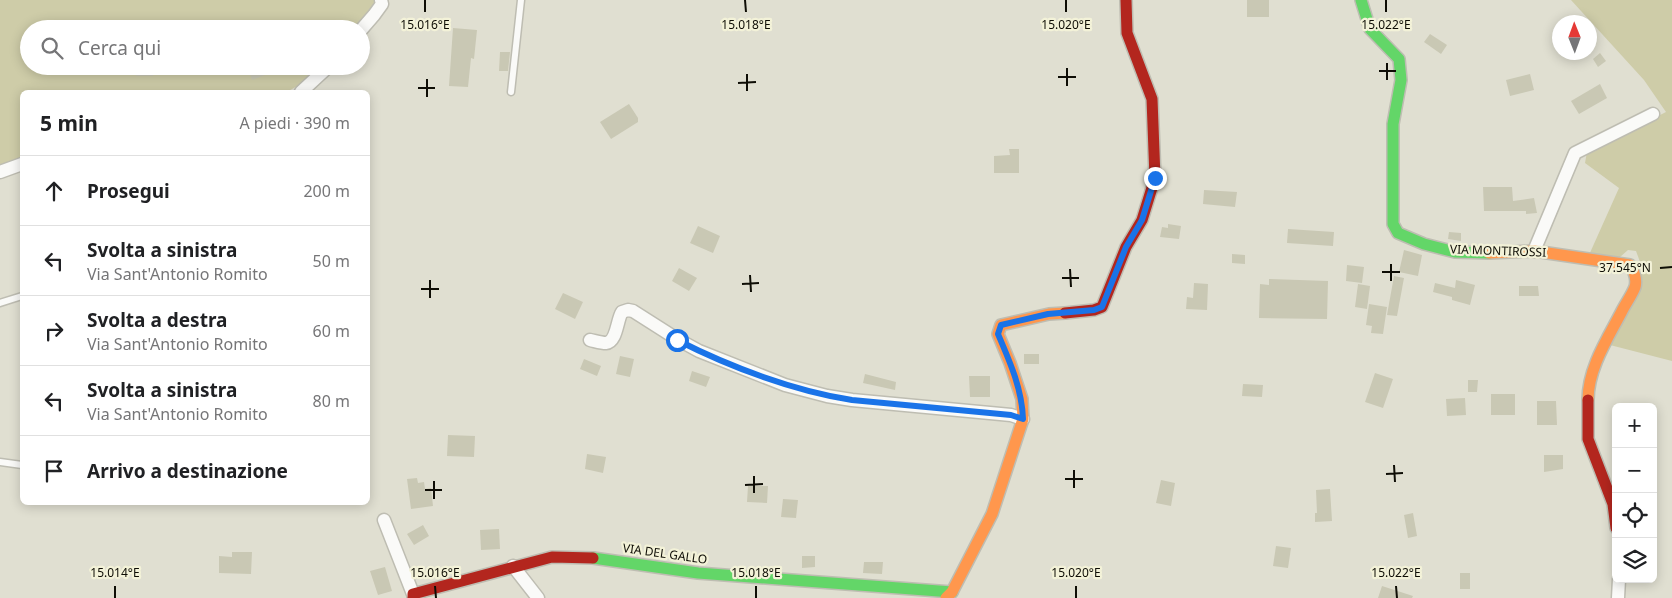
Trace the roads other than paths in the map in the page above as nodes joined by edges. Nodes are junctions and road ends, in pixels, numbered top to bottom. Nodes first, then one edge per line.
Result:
1 (381, 0) edge
2 (522, 0) edge
3 (1126, 0) edge
4 (1361, 0) edge
5 (370, 20) edge
6 (319, 75) edge
7 (303, 90) edge
8 (511, 92) dead end
9 (1653, 114) dead end
10 (20, 165) edge
11 (0, 172) edge
12 (1534, 251) junction
13 (20, 297) edge
14 (0, 303) edge
15 (590, 340) dead end
16 (1023, 419) junction
17 (0, 462) edge
18 (20, 465) edge
19 (1612, 501) edge
20 (384, 520) dead end
21 (513, 566) junction
22 (1619, 583) edge
23 (949, 595) edge
24 (413, 596) edge
25 (538, 598) edge
26 (1618, 598) edge

1 - 5 street
2 - 8 lane
3 - 16 street
4 - 12 street, VIA MONTIROSSI
6 - 7 street
9 - 12 street
10 - 11 street
12 - 19 street, VIA MONTIROSSI
13 - 14 lane
15 - 16 street
16 - 23 street
17 - 18 lane
20 - 24 street
21 - 23 street, VIA DEL GALLO
21 - 24 street, VIA DEL GALLO
21 - 25 street
22 - 26 street

